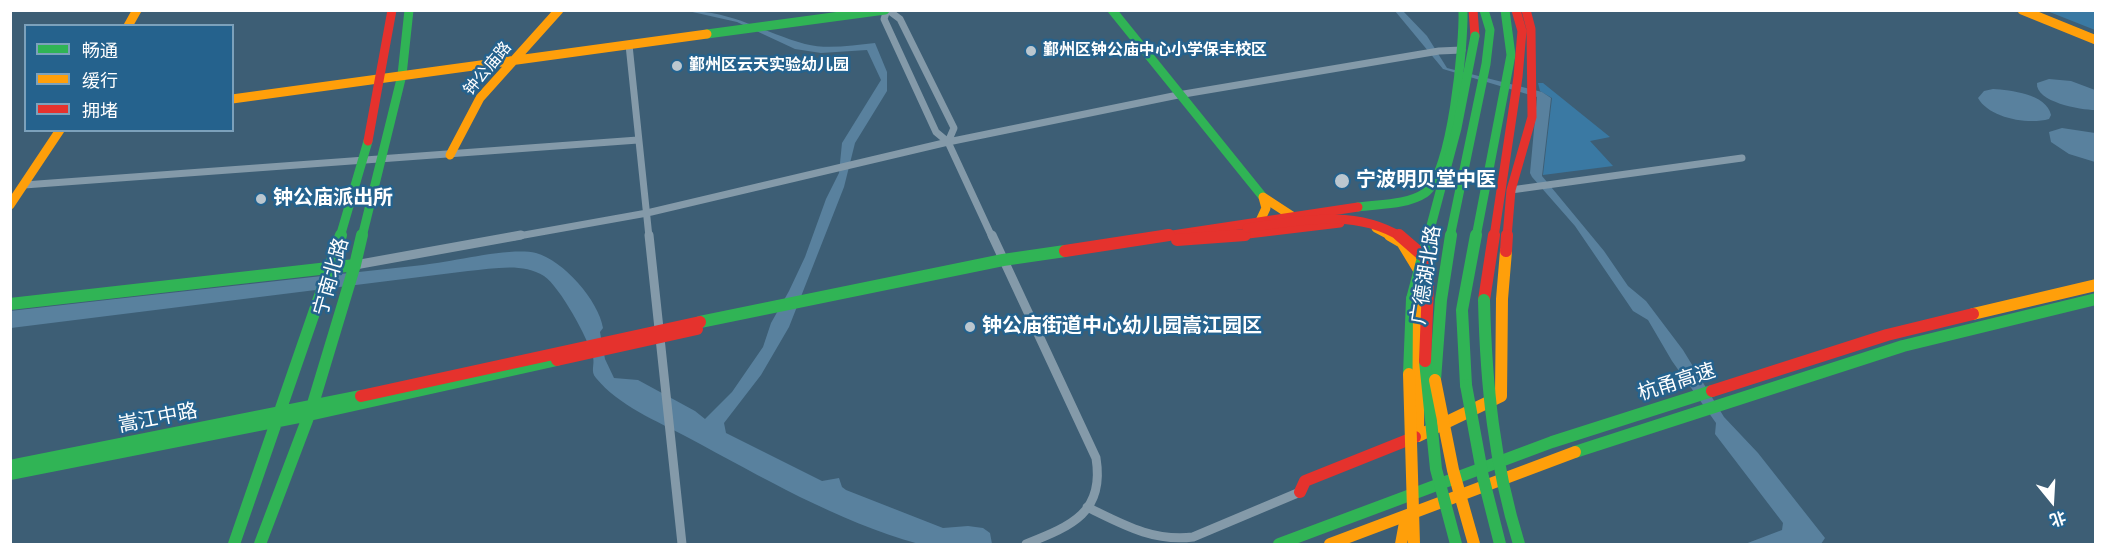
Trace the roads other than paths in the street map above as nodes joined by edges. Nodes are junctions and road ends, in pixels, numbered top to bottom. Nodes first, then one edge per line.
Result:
1 (137, 10) edge
2 (392, 10) edge
3 (409, 10) edge
4 (560, 10) edge
5 (887, 10) edge
6 (1112, 10) edge
7 (1463, 10) edge
8 (1473, 10) edge
9 (1484, 10) edge
10 (1505, 10) edge
11 (1516, 10) edge
12 (1526, 10) edge
13 (2022, 10) edge
14 (2033, 10) edge
15 (129, 24) edge
16 (2096, 38) edge
17 (629, 45) junction
18 (1462, 50) junction
19 (1439, 51) joint
20 (1423, 54) joint
21 (513, 61) junction
22 (402, 75) junction
23 (381, 78) junction
24 (1178, 95) junction
25 (234, 99) edge
26 (59, 132) edge
27 (638, 140) junction
28 (948, 142) junction
29 (450, 155) junction
30 (1742, 158) dead end
31 (383, 160) junction
32 (364, 162) junction
33 (24, 185) junction
34 (1511, 190) junction
35 (1263, 197) junction
36 (10, 206) edge
37 (647, 213) junction
38 (1293, 216) junction
39 (1260, 221) junction
40 (1177, 240) junction
41 (1005, 263) junction
42 (354, 267) junction
43 (330, 269) junction
44 (2096, 285) edge
45 (2096, 299) edge
46 (10, 304) edge
47 (661, 335) junction
48 (310, 411) junction
49 (280, 417) junction
50 (1418, 436) junction
51 (10, 466) edge
52 (1411, 466) junction
53 (10, 474) edge
54 (1300, 492) joint
55 (1087, 507) junction
56 (1518, 543) edge
57 (234, 544) edge
58 (260, 544) edge
59 (682, 544) edge
60 (1026, 544) edge
61 (1279, 544) edge
62 (1330, 544) edge
63 (1401, 544) edge
64 (1414, 544) edge
65 (1456, 544) edge
66 (1474, 544) edge
67 (1500, 544) edge

1 - 15 main road
2 - 23 main road, 宁南北路
3 - 22 main road, 宁南北路
4 - 21 main road, 钟公庙路
5 - 17 main road
5 - 28 street
5 - 28 street
6 - 24 main road
7 - 18 main road
8 - 52 main road, bridge
9 - 66 main road, 广德湖北路, bridge
10 - 67 main road, 广德湖北路, bridge
11 - 56 main road, bridge
12 - 34 main road
13 - 16 main road
14 - 16 main road
17 - 21 main road
17 - 27 street
18 - 19 street
18 - 38 main road
19 - 20 street
20 - 24 street
21 - 22 main road
21 - 29 main road, 钟公庙路
22 - 23 main road
22 - 31 main road, 宁南北路
23 - 25 main road
23 - 32 main road, 宁南北路
24 - 28 street
24 - 35 main road
26 - 33 main road
27 - 29 street
27 - 37 street
28 - 37 street
28 - 41 street
29 - 31 street
30 - 34 street
31 - 32 street
31 - 42 main road, 宁南北路
32 - 33 street
32 - 43 main road, 宁南北路
33 - 36 main road
34 - 50 main road
35 - 38 main road
35 - 39 main road
37 - 42 street
37 - 47 street
38 - 39 main road
39 - 41 main road
40 - 41 main road
40 - 50 main road
40 - 65 main road, bridge
41 - 47 main road
41 - 47 main road
41 - 55 street
42 - 43 main road
42 - 48 main road, 宁南北路
43 - 46 main road
43 - 49 main road, 宁南北路
44 - 61 main road, 杭甬高速
45 - 62 main road, 杭甬高速
47 - 48 main road
47 - 48 main road
47 - 59 street
48 - 49 main road, 嵩江中路
48 - 58 main road, 宁南北路
49 - 51 main road, 嵩江中路
49 - 53 main road, 嵩江中路
49 - 57 main road, 宁南北路
50 - 54 main road
52 - 63 main road, bridge
52 - 64 main road, bridge
54 - 55 street
55 - 60 street

